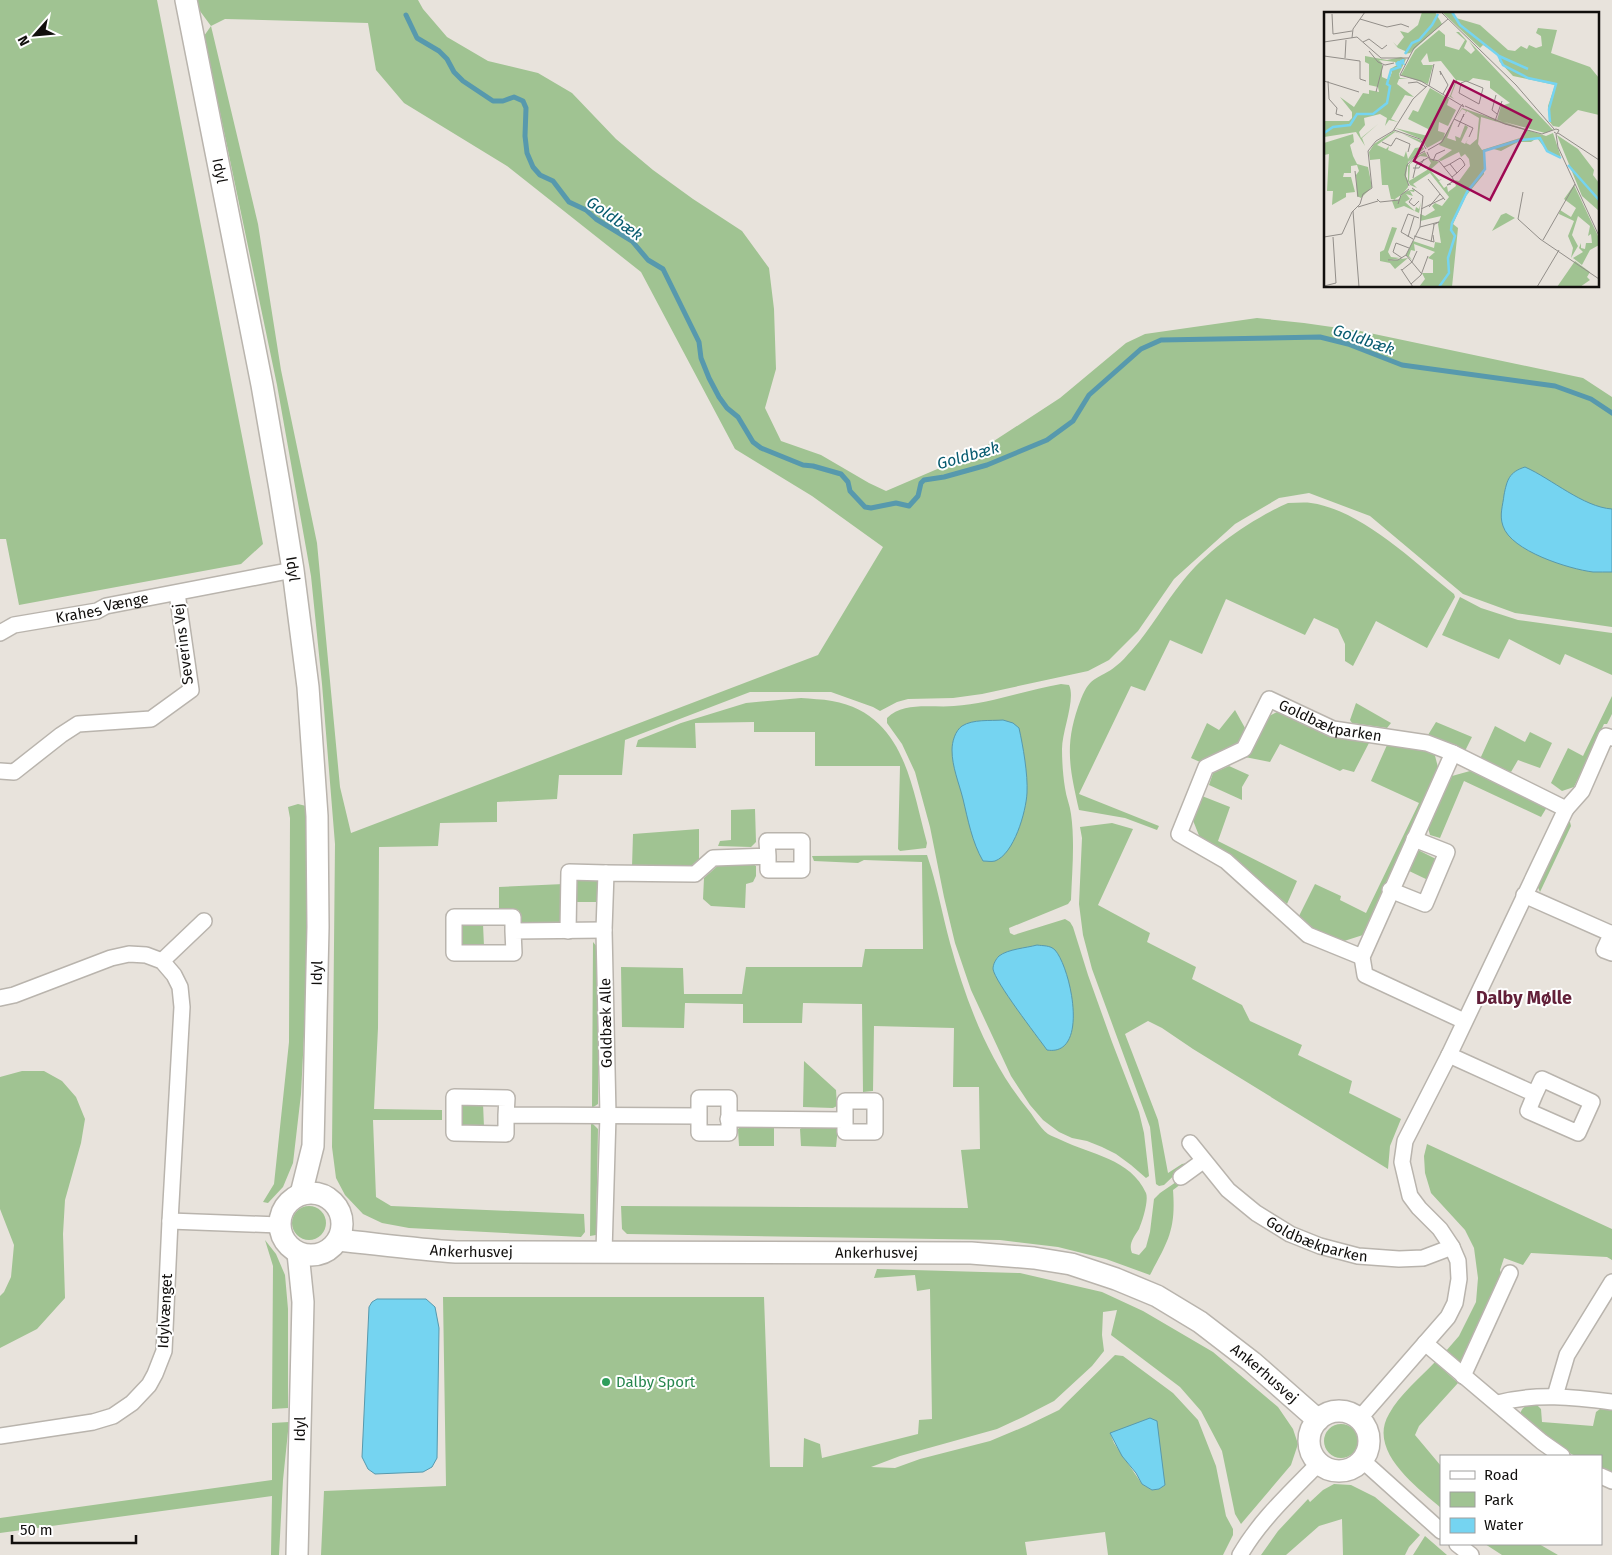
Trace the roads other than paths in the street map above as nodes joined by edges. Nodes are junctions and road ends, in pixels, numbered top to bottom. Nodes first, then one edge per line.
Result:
1 (186, 0) edge
2 (293, 570) junction
3 (177, 593) junction
4 (0, 633) edge
5 (1612, 738) edge
6 (1453, 754) junction
7 (0, 771) edge
8 (1566, 809) junction
9 (1414, 839) junction
10 (768, 856) dead end
11 (606, 873) junction
12 (1390, 890) junction
13 (1524, 894) junction
14 (204, 922) dead end
15 (568, 930) junction
16 (604, 930) junction
17 (513, 931) junction
18 (1612, 933) edge
19 (1612, 953) edge
20 (1362, 957) junction
21 (162, 961) junction
22 (0, 998) edge
23 (1464, 1021) junction
24 (1449, 1055) junction
25 (1535, 1094) dead end
26 (506, 1115) dead end
27 (608, 1115) junction
28 (699, 1116) junction
29 (728, 1119) junction
30 (845, 1120) dead end
31 (1190, 1143) dead end
32 (313, 1146) junction
33 (1203, 1161) junction
34 (1181, 1177) dead end
35 (301, 1194) junction
36 (326, 1196) junction
37 (170, 1221) junction
38 (279, 1225) junction
39 (334, 1238) junction
40 (1452, 1247) junction
41 (604, 1252) junction
42 (298, 1253) junction
43 (1510, 1273) dead end
44 (1612, 1282) edge
45 (303, 1302) junction
46 (1425, 1343) junction
47 (1462, 1376) junction
48 (1556, 1396) junction
49 (1612, 1402) edge
50 (1498, 1403) junction
51 (1359, 1419) junction
52 (1318, 1420) junction
53 (0, 1436) edge
54 (1561, 1455) edge
55 (1362, 1460) junction
56 (1319, 1463) junction
57 (1440, 1530) edge
58 (1458, 1545) edge
59 (297, 1555) edge
60 (1240, 1555) edge
61 (1471, 1555) edge

1 - 2 street, Idyl
2 - 3 street, Krahes Vænge
2 - 32 street, Idyl
3 - 4 street, Krahes Vænge
3 - 7 street, Severins Vej
5 - 8 street
6 - 8 street, Goldbækparken
6 - 9 street
6 - 20 street, Goldbækparken
8 - 13 street
9 - 12 street
9 - 12 street
10 - 11 street
11 - 15 street
11 - 16 street, Goldbæk Alle
12 - 20 street
13 - 18 street
13 - 23 street
14 - 21 street
15 - 16 street
15 - 17 street
16 - 27 street, Goldbæk Alle
17 - 17 street
18 - 19 street
20 - 23 street
21 - 22 street
21 - 37 street, Idylvænget
23 - 24 street
24 - 25 street
24 - 40 street
26 - 27 street
27 - 28 street
27 - 41 street, Goldbæk Alle
28 - 29 street
28 - 29 street
29 - 30 street
31 - 33 street, Goldbækparken
32 - 35 street, Idyl
32 - 36 street, Idyl
33 - 34 street
33 - 40 street, Goldbækparken
35 - 36 street
35 - 38 street
36 - 39 street
37 - 38 street
37 - 53 street, Idylvænget
38 - 42 street
39 - 41 street, Ankerhusvej
39 - 42 street
39 - 45 street, Idyl
40 - 46 street
41 - 52 street, Ankerhusvej
42 - 45 street, Idyl
43 - 47 street
44 - 48 street
45 - 59 street, Idyl
46 - 47 street
46 - 51 street
47 - 50 street
48 - 49 street
48 - 50 street
50 - 54 street
51 - 52 street
51 - 55 street
52 - 56 street
55 - 56 street
55 - 57 street
56 - 60 street
58 - 61 street

